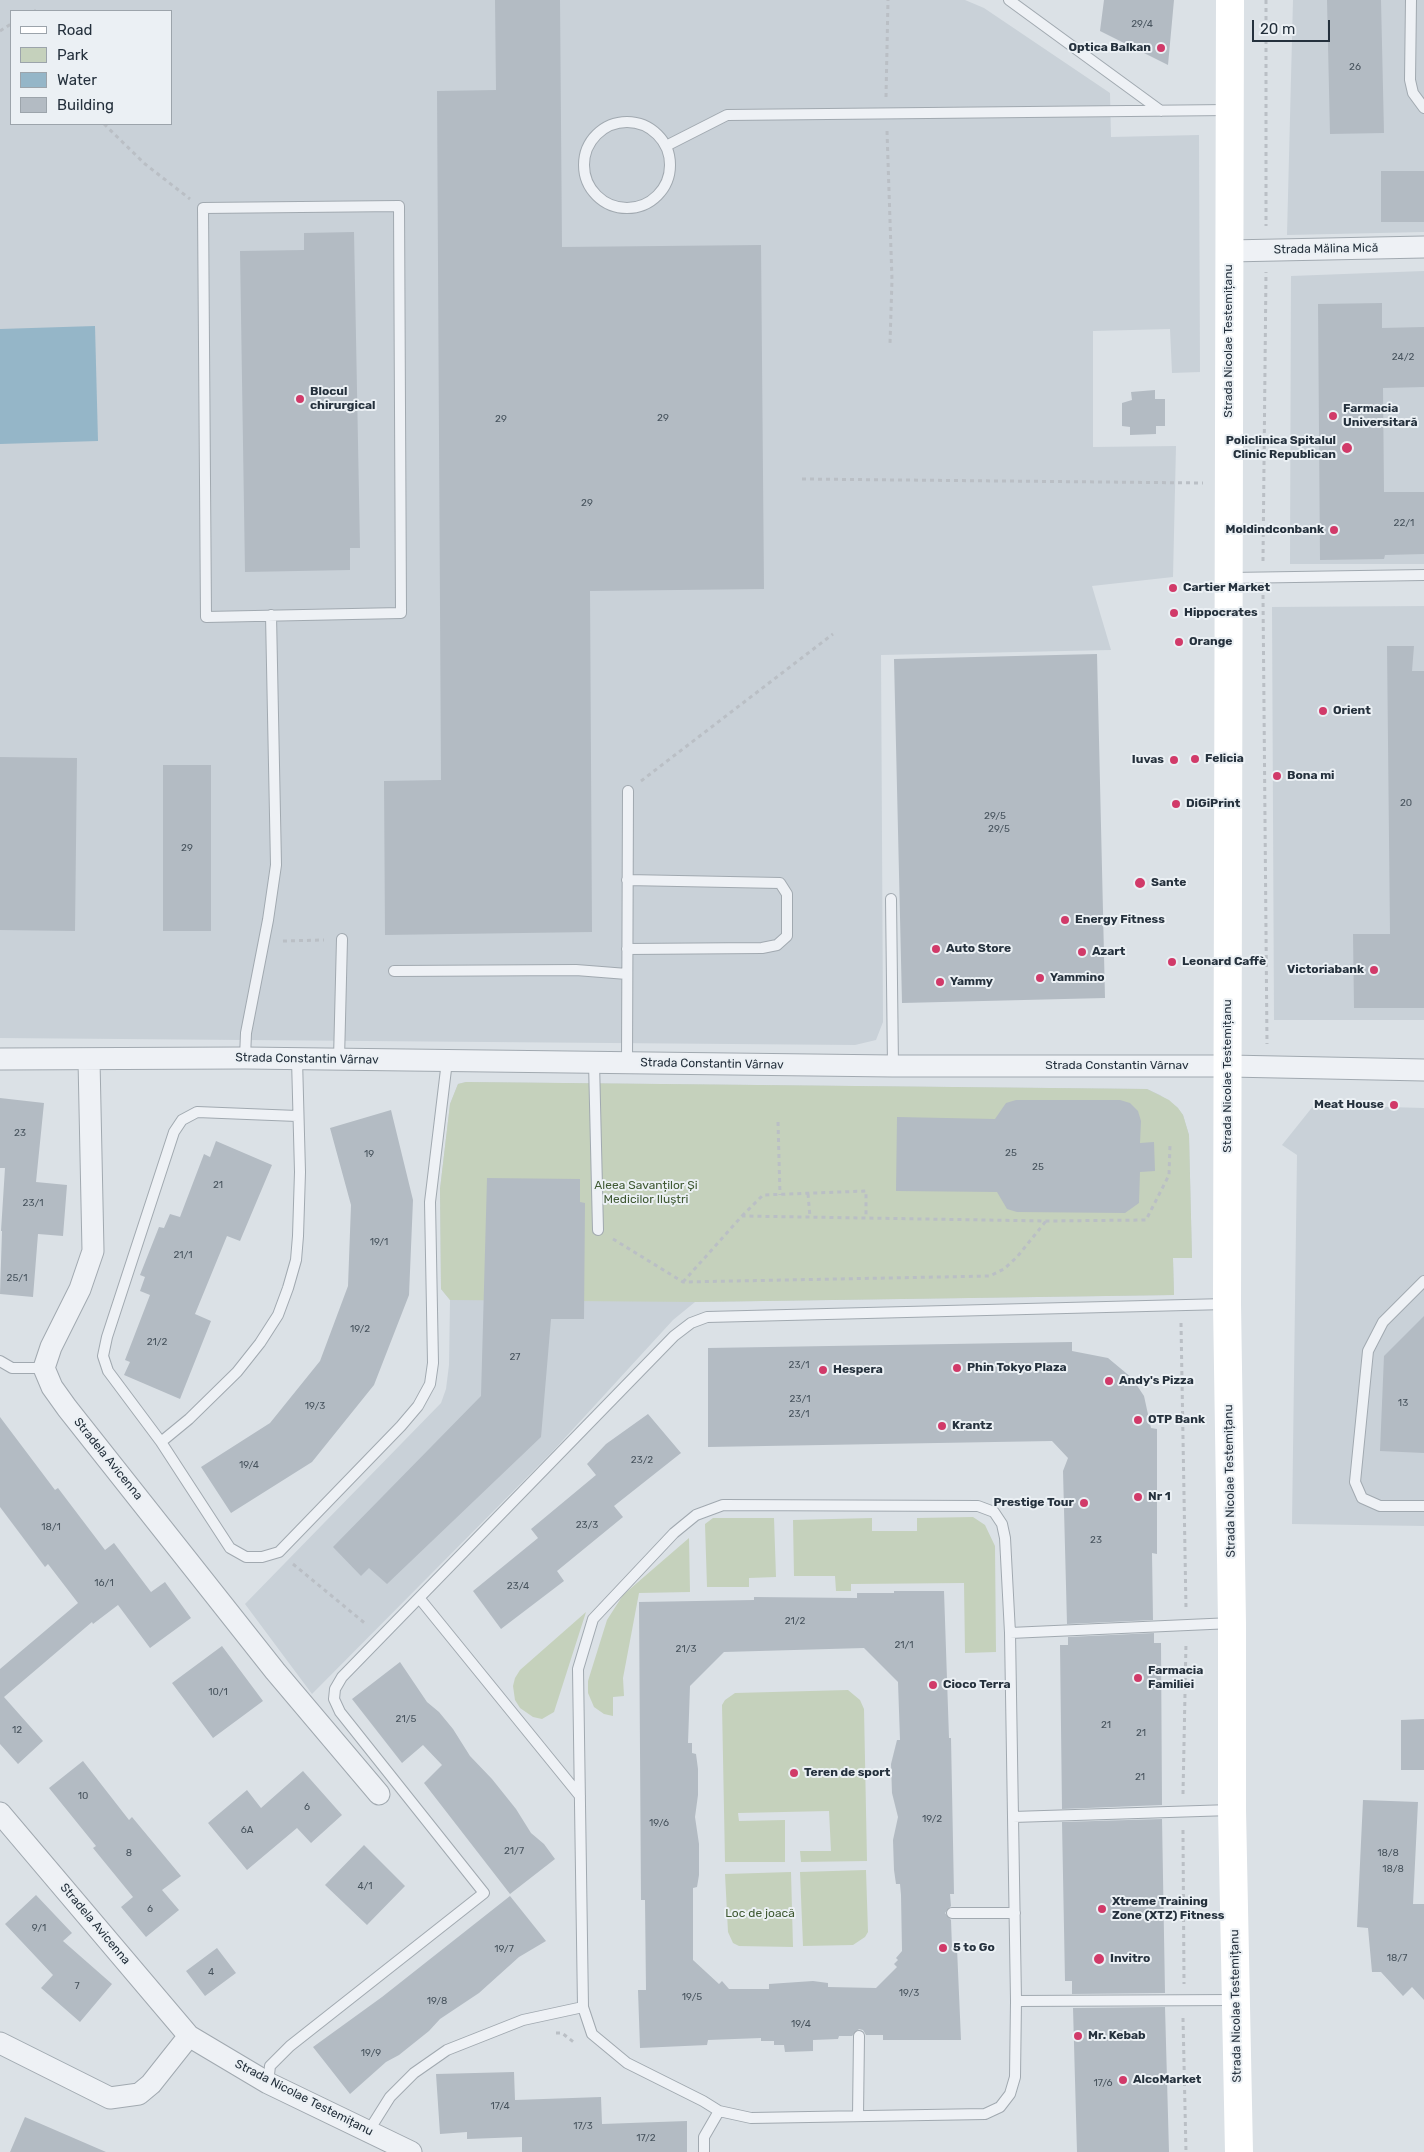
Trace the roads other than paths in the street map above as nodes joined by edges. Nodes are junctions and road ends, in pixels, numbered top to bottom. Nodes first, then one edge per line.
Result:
1 (1009, 0) edge
2 (1230, 0) edge
3 (1411, 0) edge
4 (1424, 108) edge
5 (1230, 110) junction
6 (1161, 111) junction
7 (666, 146) junction
8 (1424, 246) edge
9 (1229, 251) junction
10 (1424, 575) edge
11 (1228, 578) junction
12 (271, 615) junction
13 (628, 791) road end
14 (627, 880) junction
15 (891, 899) dead end
16 (342, 939) road end
17 (627, 949) junction
18 (394, 971) dead end
19 (627, 974) junction
20 (0, 1058) edge
21 (245, 1058) junction
22 (297, 1059) junction
23 (339, 1059) junction
24 (89, 1060) junction
25 (447, 1061) junction
26 (594, 1062) junction
27 (627, 1063) junction
28 (893, 1066) junction
29 (1229, 1066) junction
30 (1424, 1070) edge
31 (297, 1116) junction
32 (598, 1230) road end
33 (1424, 1281) edge
34 (1227, 1304) junction
35 (0, 1361) edge
36 (44, 1368) junction
37 (160, 1442) junction
38 (1424, 1506) edge
39 (420, 1599) junction
40 (1232, 1623) junction
41 (1010, 1633) junction
42 (379, 1794) dead end
43 (580, 1796) junction
44 (1232, 1810) junction
45 (0, 1813) edge
46 (1013, 1818) junction
47 (952, 1913) dead end
48 (1015, 1913) junction
49 (1236, 2000) junction
50 (1016, 2001) junction
51 (583, 2007) junction
52 (189, 2036) junction
53 (859, 2036) dead end
54 (0, 2043) edge
55 (268, 2083) junction
56 (719, 2111) junction
57 (858, 2116) junction
58 (368, 2132) junction
59 (411, 2152) edge
60 (704, 2152) edge
61 (1239, 2152) edge

1 - 6 lane
2 - 5 main road, Strada Nicolae Testemițanu
3 - 4 lane
5 - 6 lane
5 - 9 main road, Strada Nicolae Testemițanu
6 - 7 lane
7 - 7 lane
8 - 9 street, Strada Mălina Mică
9 - 11 main road, Strada Nicolae Testemițanu
10 - 11 lane
11 - 29 main road, Strada Nicolae Testemițanu
12 - 12 lane
12 - 21 lane
13 - 14 lane
14 - 17 lane
14 - 17 lane
15 - 28 lane
16 - 23 lane
17 - 19 lane
18 - 19 lane
19 - 27 lane
20 - 24 street, Strada Constantin Vârnav
21 - 22 street, Strada Constantin Vârnav
21 - 24 street, Strada Constantin Vârnav
22 - 23 street, Strada Constantin Vârnav
22 - 31 lane
23 - 25 street, Strada Constantin Vârnav
24 - 36 street
25 - 26 street, Strada Constantin Vârnav
25 - 37 lane
26 - 27 street, Strada Constantin Vârnav
26 - 32 lane
27 - 28 street, Strada Constantin Vârnav
28 - 29 street, Strada Constantin Vârnav
29 - 30 street, Strada Constantin Vârnav
29 - 34 main road, Strada Nicolae Testemițanu
31 - 37 lane
31 - 37 lane
33 - 38 lane
34 - 39 lane
34 - 40 main road, Strada Nicolae Testemițanu
35 - 36 lane
36 - 42 street, Stradela Avicenna
39 - 43 lane
39 - 55 lane
40 - 41 lane
40 - 44 main road, Strada Nicolae Testemițanu
41 - 43 lane
41 - 46 lane
43 - 51 lane
44 - 46 lane
44 - 49 main road, Strada Nicolae Testemițanu
45 - 52 street, Stradela Avicenna
46 - 48 lane
47 - 48 lane
48 - 50 lane
49 - 50 lane
49 - 61 main road, Strada Nicolae Testemițanu
50 - 57 lane
51 - 56 lane
51 - 58 lane
52 - 54 street
52 - 55 street, Strada Nicolae Testemițanu
53 - 57 lane
55 - 58 street, Strada Nicolae Testemițanu
56 - 57 lane
56 - 60 lane
58 - 59 street, Strada Nicolae Testemițanu

